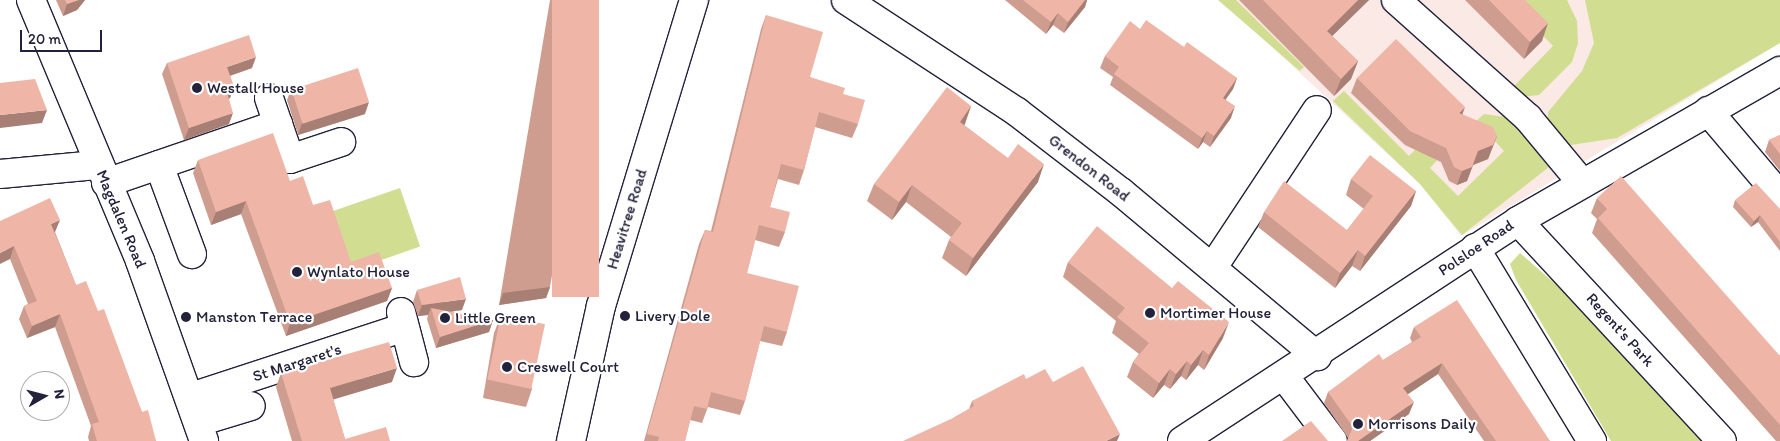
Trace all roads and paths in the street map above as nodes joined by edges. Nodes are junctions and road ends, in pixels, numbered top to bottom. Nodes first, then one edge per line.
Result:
1 (31, 0) edge
2 (694, 0) edge
3 (846, 0) edge
4 (1396, 0) edge
5 (1780, 72) edge
6 (269, 98) dead end
7 (1317, 110) dead end
8 (1708, 111) junction
9 (278, 124) junction
10 (341, 142) dead end
11 (159, 165) junction
12 (0, 174) edge
13 (102, 174) junction
14 (1582, 183) junction
15 (1780, 196) edge
16 (1518, 221) junction
17 (1475, 248) junction
18 (192, 254) dead end
19 (1213, 268) junction
20 (1317, 356) junction
21 (414, 362) dead end
22 (1284, 376) junction
23 (251, 406) dead end
24 (198, 420) edge
25 (571, 441) edge
26 (1182, 441) edge
27 (1333, 441) edge
28 (1592, 441) edge
29 (1722, 441) edge

1 - 13 street, Magdalen Road
2 - 25 street, Heavitree Road
3 - 19 street, Grendon Road
4 - 14 street
5 - 8 street, Polsloe Road
6 - 9 street
7 - 19 street
8 - 14 street, Polsloe Road
8 - 15 street
9 - 10 street
9 - 11 street
11 - 13 street
11 - 18 street
12 - 13 street
13 - 24 street, Magdalen Road
14 - 16 street, Polsloe Road
16 - 17 street, Polsloe Road
16 - 29 street, Regent's Park
17 - 20 street, Polsloe Road
17 - 28 street
19 - 20 street, Grendon Road
20 - 22 street, Polsloe Road
21 - 24 street, St Margaret's
22 - 26 street, Polsloe Road
22 - 27 street
23 - 24 street

